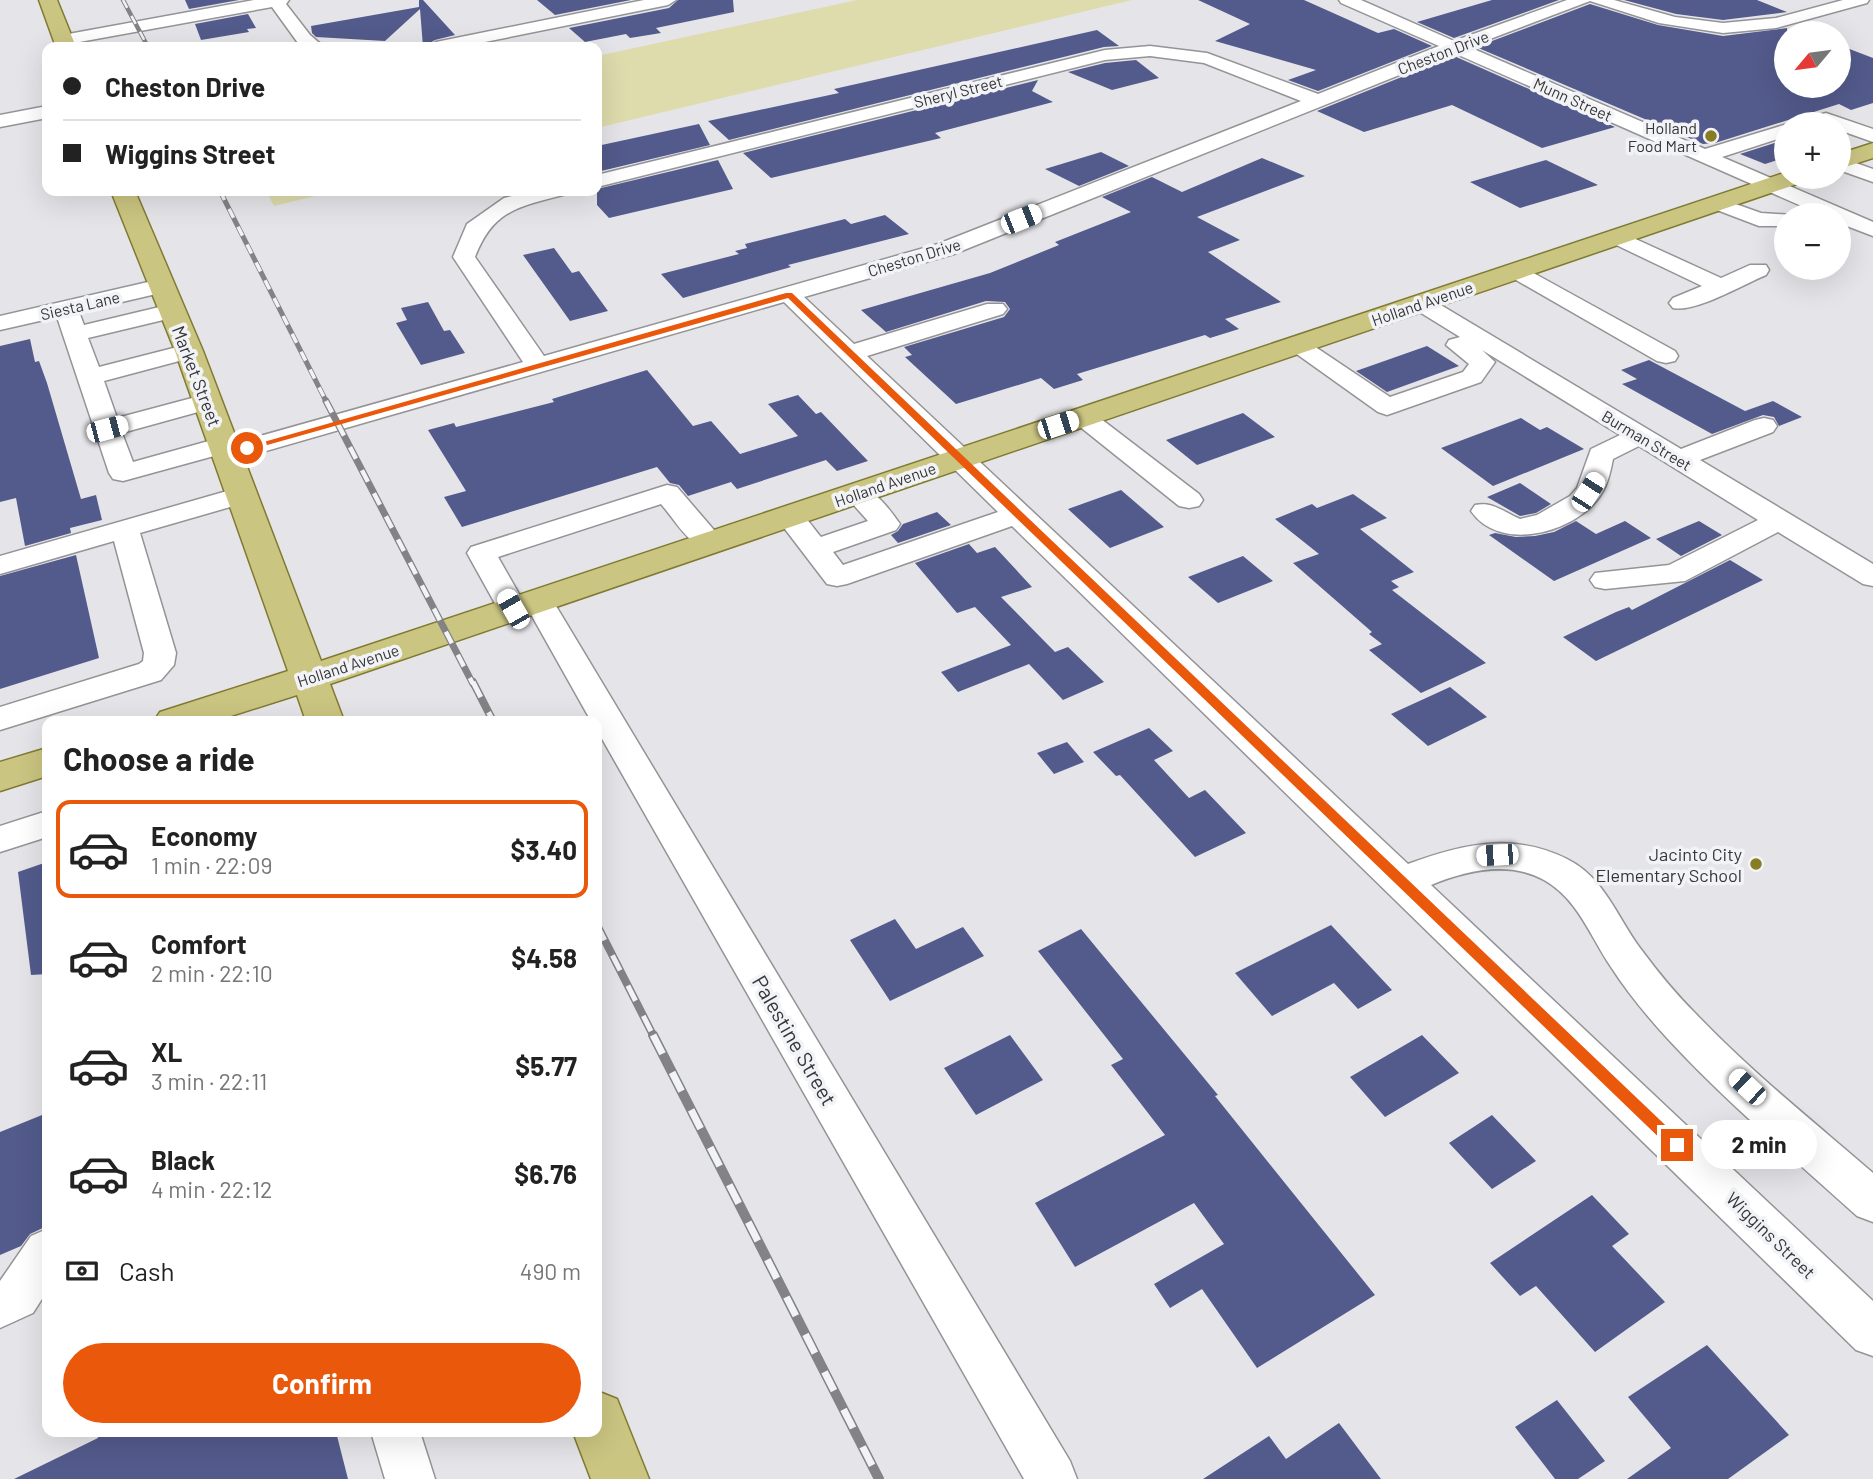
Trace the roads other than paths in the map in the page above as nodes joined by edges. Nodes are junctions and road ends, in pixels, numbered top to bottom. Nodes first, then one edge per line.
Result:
1 (48, 0) edge
2 (668, 0) edge
3 (1347, 0) edge
4 (1582, 0) edge
5 (1597, 0) edge
6 (1861, 0) edge
7 (278, 1) edge
8 (64, 42) edge
9 (75, 42) edge
10 (308, 42) edge
11 (461, 42) edge
12 (1453, 47) junction
13 (1318, 102) junction
14 (42, 113) edge
15 (0, 123) edge
16 (1851, 128) edge
17 (1774, 134) edge
18 (1873, 136) edge
19 (0, 138) edge
20 (1873, 150) edge
21 (1703, 156) junction
22 (1851, 158) edge
23 (1851, 167) edge
24 (1873, 176) edge
25 (1774, 178) edge
26 (602, 180) edge
27 (1774, 184) edge
28 (1795, 189) edge
29 (125, 196) edge
30 (536, 196) edge
31 (1716, 203) junction
32 (1819, 203) edge
33 (1851, 220) edge
34 (1774, 222) edge
35 (1872, 230) edge
36 (1618, 237) junction
37 (1851, 237) edge
38 (1758, 270) dead end
39 (1517, 271) junction
40 (1722, 287) junction
41 (789, 295) junction
42 (1681, 303) dead end
43 (1410, 307) junction
44 (66, 308) junction
45 (995, 309) dead end
46 (176, 321) junction
47 (0, 323) edge
48 (74, 334) junction
49 (1469, 341) junction
50 (1296, 345) junction
51 (850, 353) junction
52 (1666, 356) dead end
53 (538, 365) junction
54 (86, 369) junction
55 (207, 402) junction
56 (1083, 417) junction
57 (1764, 426) dead end
58 (107, 429) junction
59 (1639, 436) junction
60 (960, 459) junction
61 (1679, 460) junction
62 (230, 465) junction
63 (858, 493) junction
64 (1189, 500) dead end
65 (1485, 511) dead end
66 (1019, 514) junction
67 (789, 516) junction
68 (1779, 520) junction
69 (125, 529) junction
70 (710, 543) junction
71 (815, 549) junction
72 (0, 554) edge
73 (32, 555) junction
74 (0, 565) edge
75 (1873, 577) edge
76 (1605, 580) dead end
77 (526, 605) junction
78 (308, 678) junction
79 (190, 716) edge
80 (323, 716) edge
81 (593, 716) edge
82 (0, 719) edge
83 (602, 731) edge
84 (42, 764) edge
85 (0, 777) edge
86 (42, 826) edge
87 (0, 839) edge
88 (1402, 882) junction
89 (1873, 1201) edge
90 (42, 1259) edge
91 (0, 1305) edge
92 (1873, 1333) edge
93 (602, 1433) edge
94 (397, 1437) edge
95 (618, 1478) edge
96 (410, 1479) edge
97 (1052, 1479) edge

1 - 8 main road
2 - 11 street
3 - 12 street, Munn Street
4 - 12 street, Cheston Drive
5 - 6 street
7 - 9 street
7 - 10 street
12 - 13 street, Cheston Drive
12 - 21 street, Munn Street
13 - 26 street, Sheryl Street
13 - 41 street, Cheston Drive
14 - 15 street
15 - 19 street
16 - 18 street
17 - 21 street
20 - 22 main road
21 - 25 street, Munn Street
23 - 24 street
27 - 31 main road, Holland Avenue
28 - 32 street, Munn Street
29 - 46 main road, Market Street
30 - 53 street
31 - 34 street
31 - 36 main road, Holland Avenue
33 - 35 street, Munn Street
35 - 37 street
36 - 39 main road, Holland Avenue
36 - 40 street
38 - 40 street
39 - 43 main road, Holland Avenue
39 - 52 street
40 - 42 street
41 - 51 street, Wiggins Street
41 - 53 street, Cheston Drive
43 - 49 street, Burman Street
43 - 50 main road, Holland Avenue
44 - 46 street, Siesta Lane
44 - 47 street, Siesta Lane
44 - 48 street
45 - 51 street
46 - 48 street
46 - 54 street
46 - 55 main road, Market Street
48 - 54 street
49 - 50 street
49 - 59 street, Burman Street
50 - 56 main road, Holland Avenue
51 - 60 street, Wiggins Street
53 - 62 street, Cheston Drive
54 - 58 street
55 - 58 street
55 - 62 main road, Market Street
56 - 60 main road, Holland Avenue
56 - 64 street
57 - 61 street
58 - 62 street
59 - 61 street, Burman Street
59 - 65 street
60 - 63 main road, Holland Avenue
60 - 66 street, Wiggins Street
61 - 68 street, Burman Street
62 - 69 street
62 - 78 main road, Market Street
63 - 67 main road, Holland Avenue
63 - 71 street
66 - 71 street
66 - 88 street, Wiggins Street
67 - 70 main road, Holland Avenue
67 - 71 street
68 - 75 street, Burman Street
68 - 76 street
69 - 73 street
69 - 82 street
70 - 77 main road, Holland Avenue
70 - 77 street, Palestine Street
72 - 73 street
73 - 74 street
77 - 78 main road, Holland Avenue
77 - 81 street, Palestine Street
78 - 79 main road, Holland Avenue
78 - 80 main road, Market Street
83 - 97 street, Palestine Street
84 - 85 main road
86 - 87 street
88 - 89 street
88 - 92 street, Wiggins Street
90 - 91 street
93 - 95 main road
94 - 96 street

